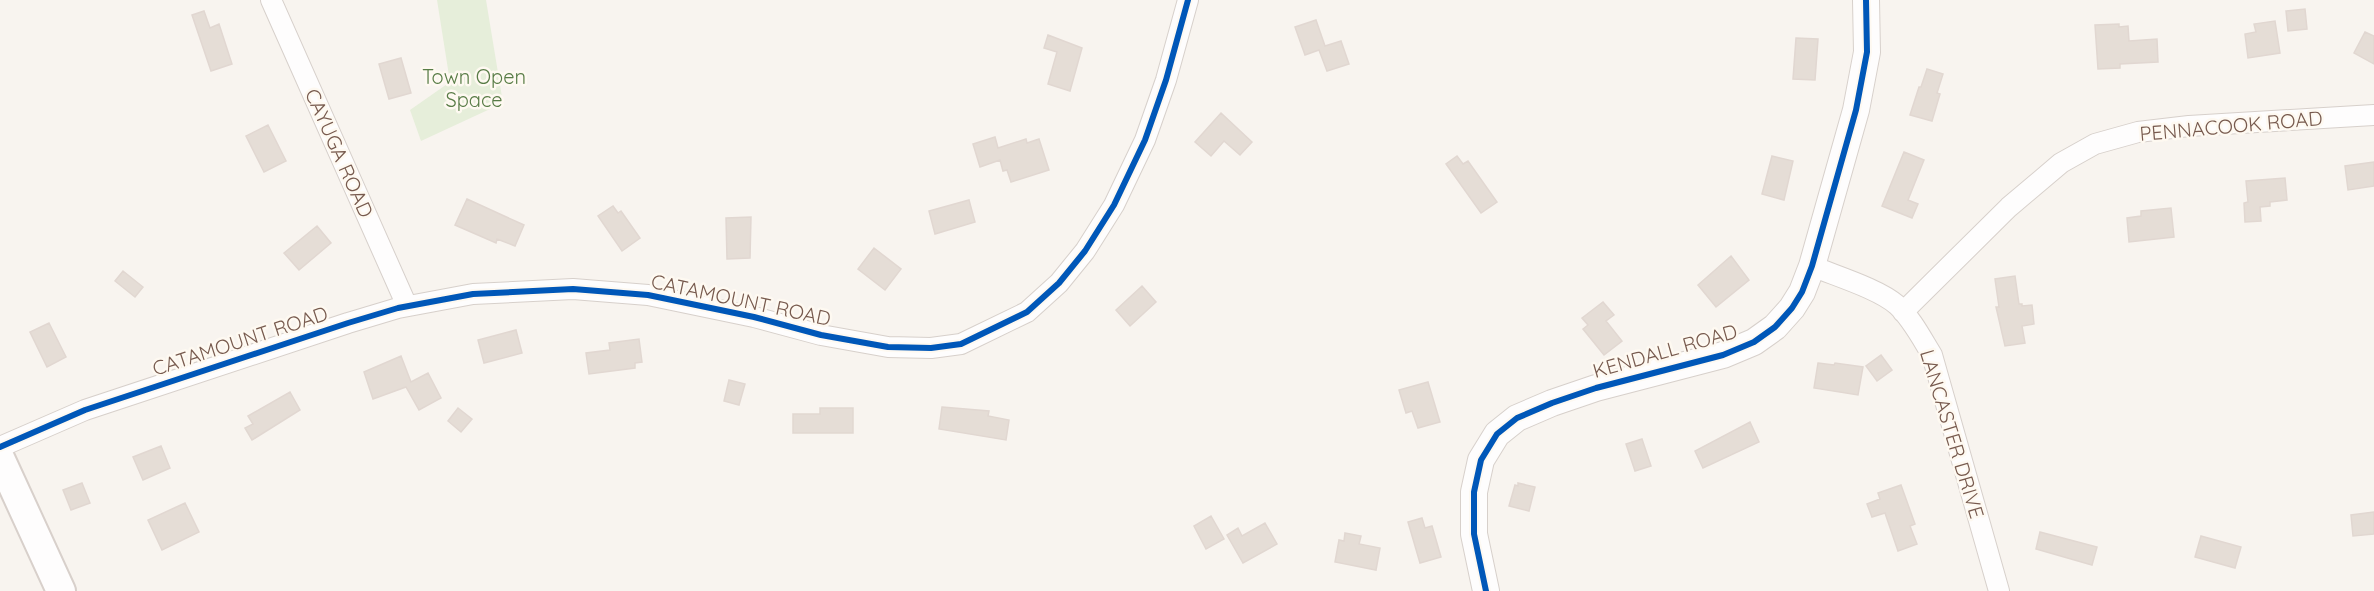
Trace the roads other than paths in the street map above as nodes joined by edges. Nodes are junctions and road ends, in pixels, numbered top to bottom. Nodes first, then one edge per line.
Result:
1 (271, 0) edge
2 (1188, 0) edge
3 (1866, 0) edge
4 (2374, 115) edge
5 (1812, 266) junction
6 (407, 306) junction
7 (1903, 312) junction
8 (0, 447) edge
9 (0, 458) edge
10 (61, 591) edge
11 (1486, 591) edge
12 (1999, 591) edge

1 - 6 street, CAYUGA ROAD
2 - 6 street, CATAMOUNT ROAD
3 - 5 street, KENDALL ROAD
4 - 7 street, PENNACOOK ROAD
5 - 7 street, LANCASTER DRIVE
5 - 11 street, KENDALL ROAD
6 - 8 street, CATAMOUNT ROAD
7 - 12 street, LANCASTER DRIVE
9 - 10 main road

